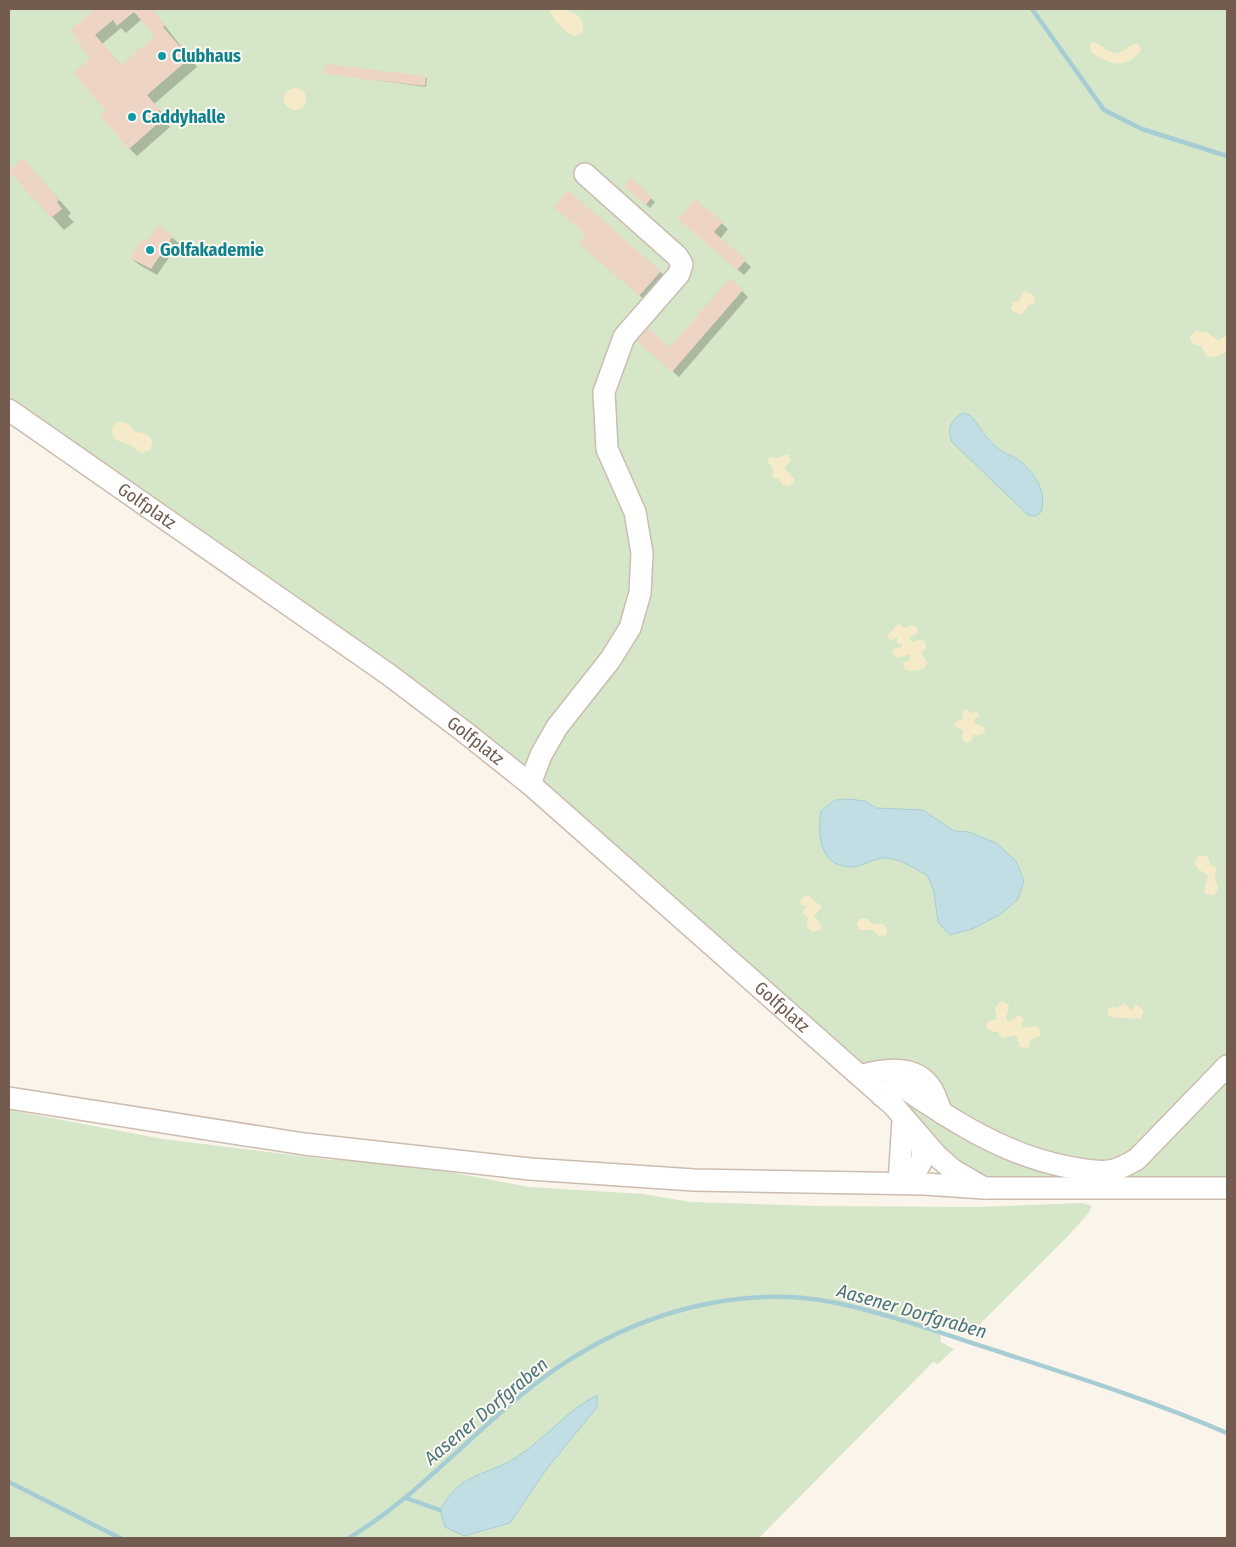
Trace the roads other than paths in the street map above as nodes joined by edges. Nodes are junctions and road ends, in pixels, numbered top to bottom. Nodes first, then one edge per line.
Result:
1 (585, 174) dead end
2 (9, 410) edge
3 (530, 784) junction
4 (1227, 1066) edge
5 (860, 1076) junction
6 (882, 1096) junction
7 (9, 1098) edge
8 (942, 1113) junction
9 (910, 1127) junction
10 (899, 1183) junction
11 (984, 1188) junction
12 (1227, 1188) edge

1 - 3 street
2 - 3 street, Golfplatz
3 - 5 street, Golfplatz
4 - 8 street
5 - 6 street, Golfplatz
5 - 8 street
6 - 8 street
6 - 9 street, Golfplatz
7 - 10 street
9 - 10 street
9 - 11 street, Golfplatz
10 - 11 street
11 - 12 street

